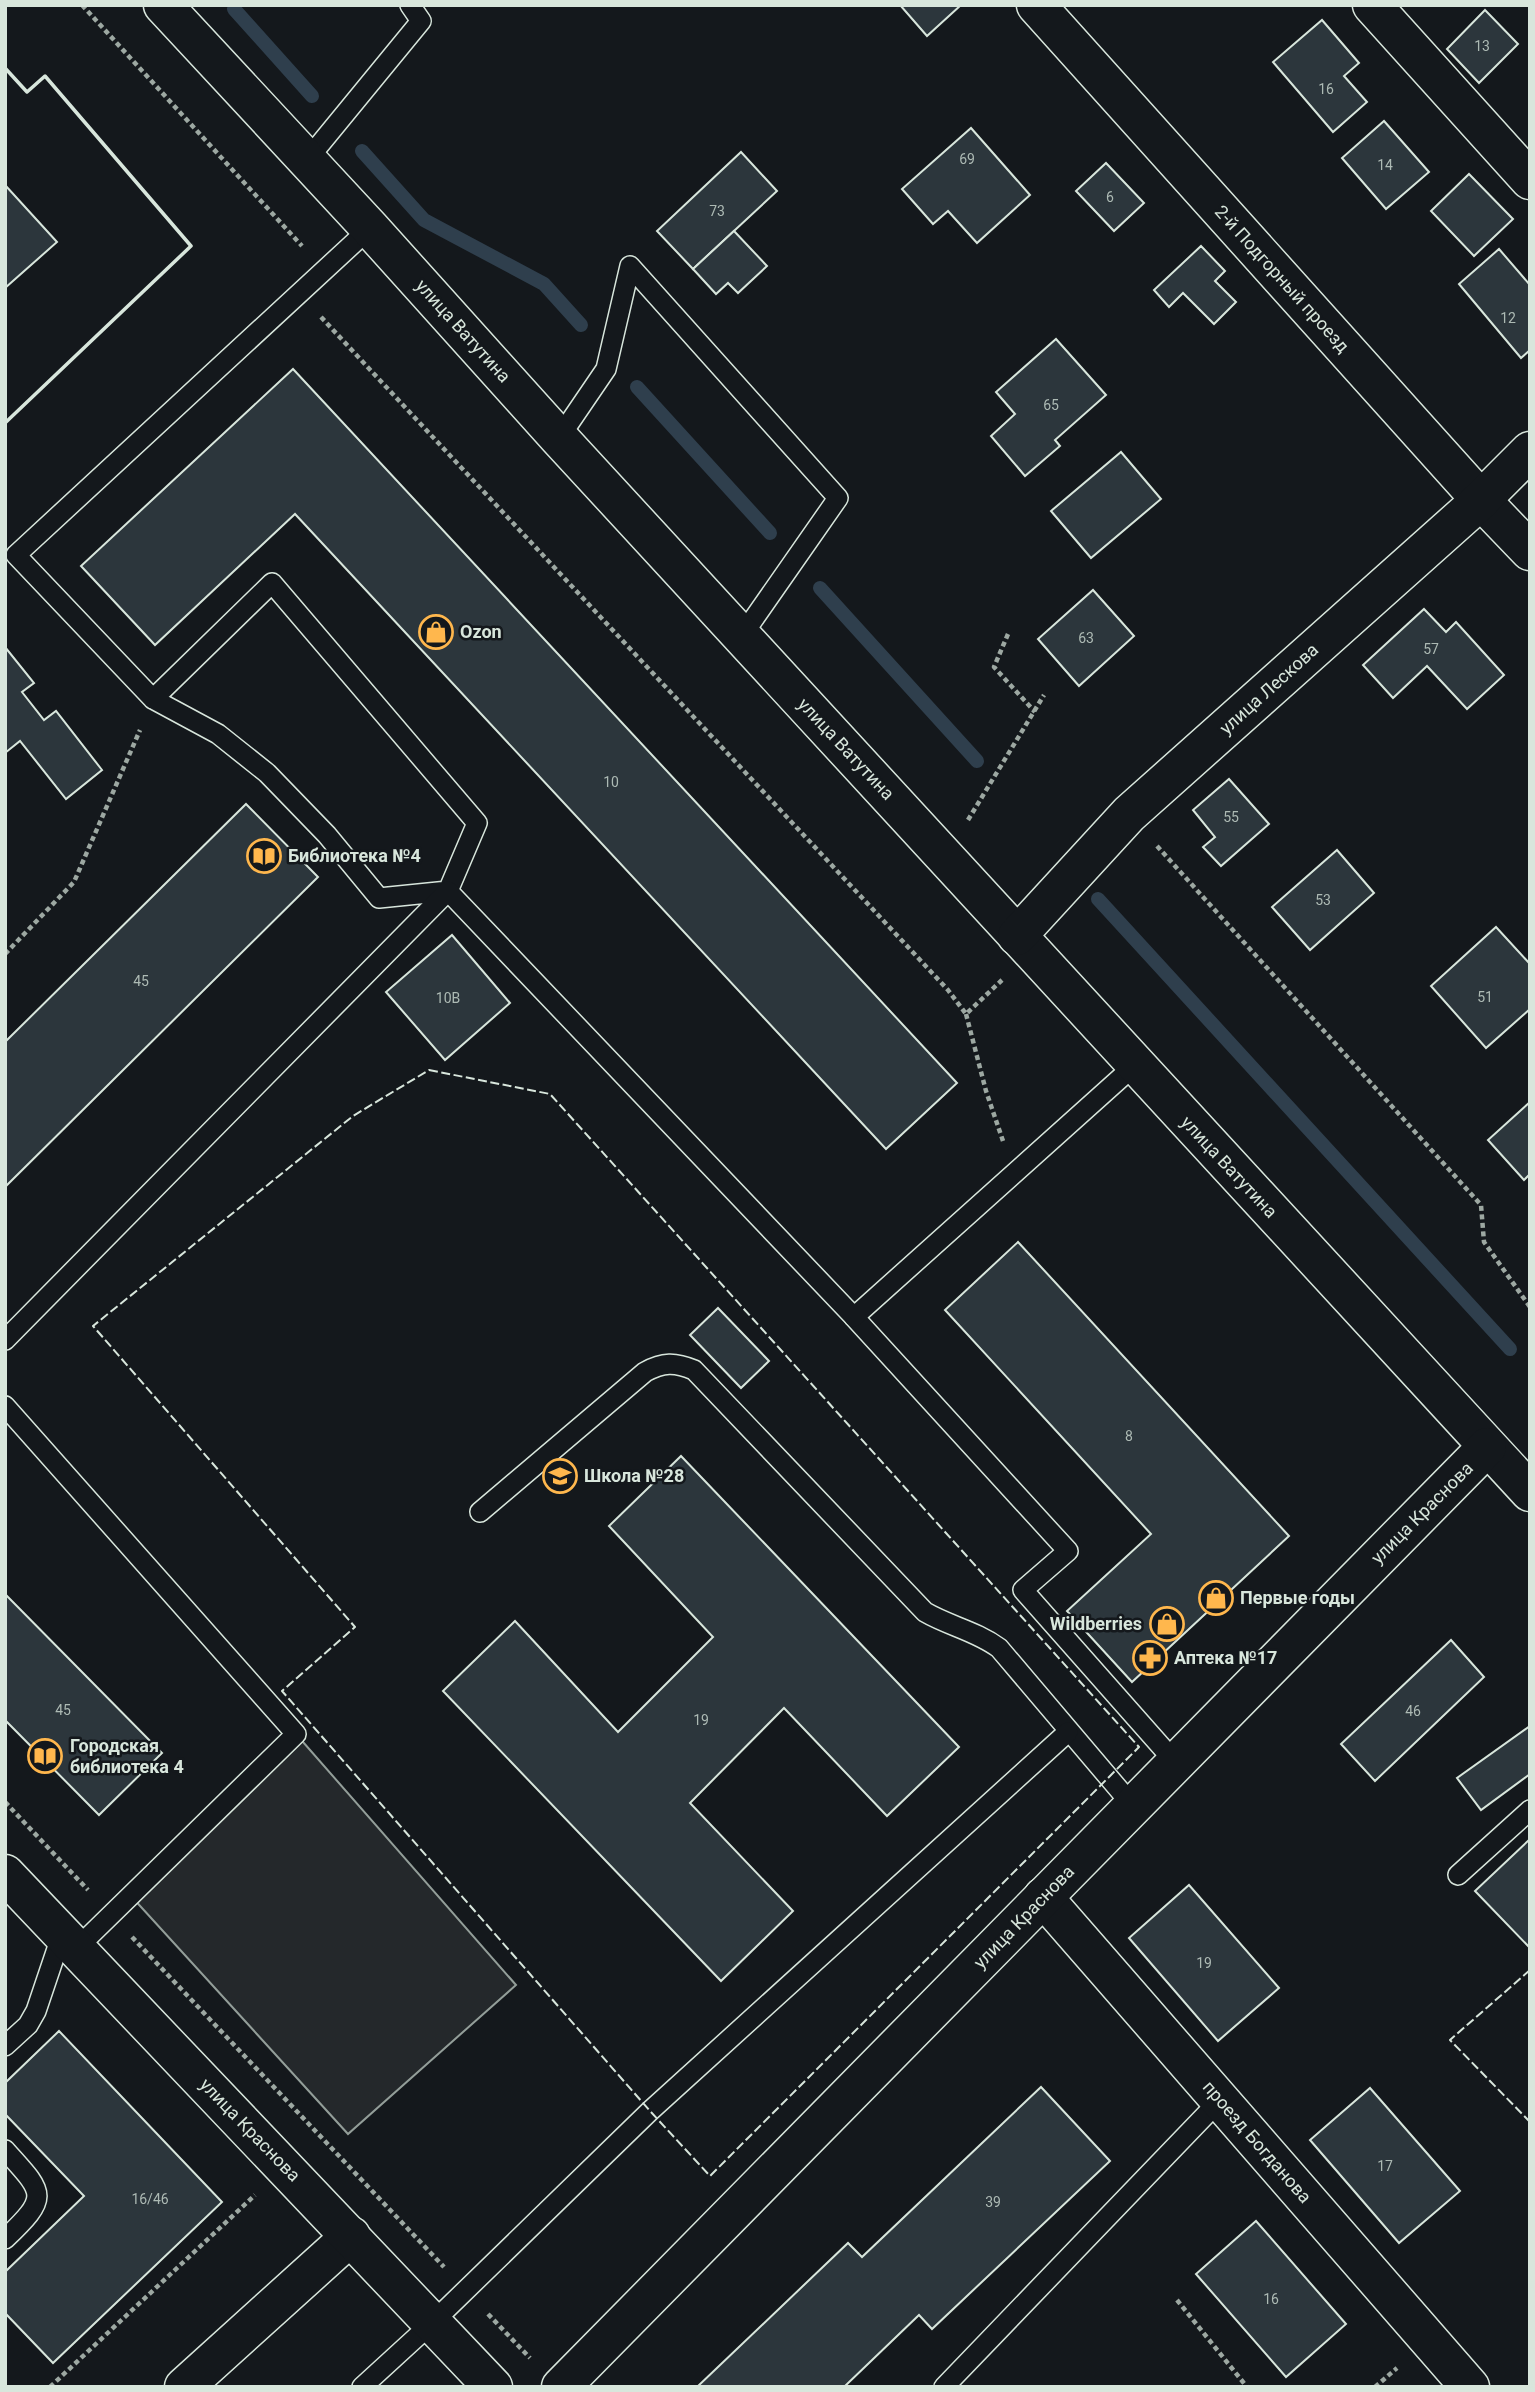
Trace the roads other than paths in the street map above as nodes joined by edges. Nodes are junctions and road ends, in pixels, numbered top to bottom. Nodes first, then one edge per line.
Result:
1 (410, 5) edge
2 (1036, 5) edge
3 (1372, 5) edge
4 (175, 9) edge
5 (307, 160) junction
6 (1530, 180) edge
7 (370, 228) junction
8 (559, 438) junction
9 (1530, 451) edge
10 (1481, 500) junction
11 (1530, 551) edge
12 (741, 637) junction
13 (153, 699) junction
14 (448, 891) junction
15 (1024, 944) junction
16 (1135, 1065) junction
17 (854, 1317) junction
18 (5, 1340) edge
19 (5, 1406) edge
20 (1488, 1447) junction
21 (1530, 1492) edge
22 (480, 1512) dead end
23 (1068, 1732) junction
24 (1175, 1762) junction
25 (1133, 1806) junction
26 (1530, 1810) edge
27 (5, 1874) edge
28 (1458, 1875) dead end
29 (1043, 1897) junction
30 (69, 1941) junction
31 (5, 2046) edge
32 (1220, 2100) junction
33 (5, 2150) edge
34 (351, 2236) junction
35 (5, 2239) edge
36 (433, 2322) junction
37 (550, 2377) edge
38 (184, 2387) edge
39 (362, 2387) edge
40 (493, 2387) edge
41 (944, 2387) edge
42 (1470, 2387) edge

1 - 5 lane
2 - 10 street, 2-й Подгорный проезд
3 - 6 street
4 - 5 street, улица Ватутина
5 - 7 street, улица Ватутина
7 - 8 street, улица Ватутина
7 - 13 lane
8 - 12 street, улица Ватутина
8 - 12 lane
9 - 10 street, улица Лескова
10 - 11 street, 2-й Подгорный проезд
10 - 15 street, улица Лескова
12 - 15 street, улица Ватутина
13 - 14 lane
13 - 14 lane
14 - 17 lane
14 - 18 lane
15 - 16 street, улица Ватутина
16 - 17 lane
16 - 20 street, улица Ватутина
17 - 24 lane
19 - 30 lane
20 - 21 street, улица Ватутина
20 - 24 street, улица Краснова
22 - 23 lane
23 - 25 lane
23 - 36 lane
24 - 25 street, улица Краснова
25 - 29 street, улица Краснова
26 - 28 lane
27 - 30 street, улица Краснова
29 - 32 street, проезд Богданова
29 - 37 street, улица Краснова
30 - 31 lane
30 - 34 street, улица Краснова
32 - 41 lane
32 - 42 street, проезд Богданова
33 - 35 lane
34 - 36 street, улица Краснова
34 - 38 street
36 - 39 lane
36 - 40 street, улица Краснова

